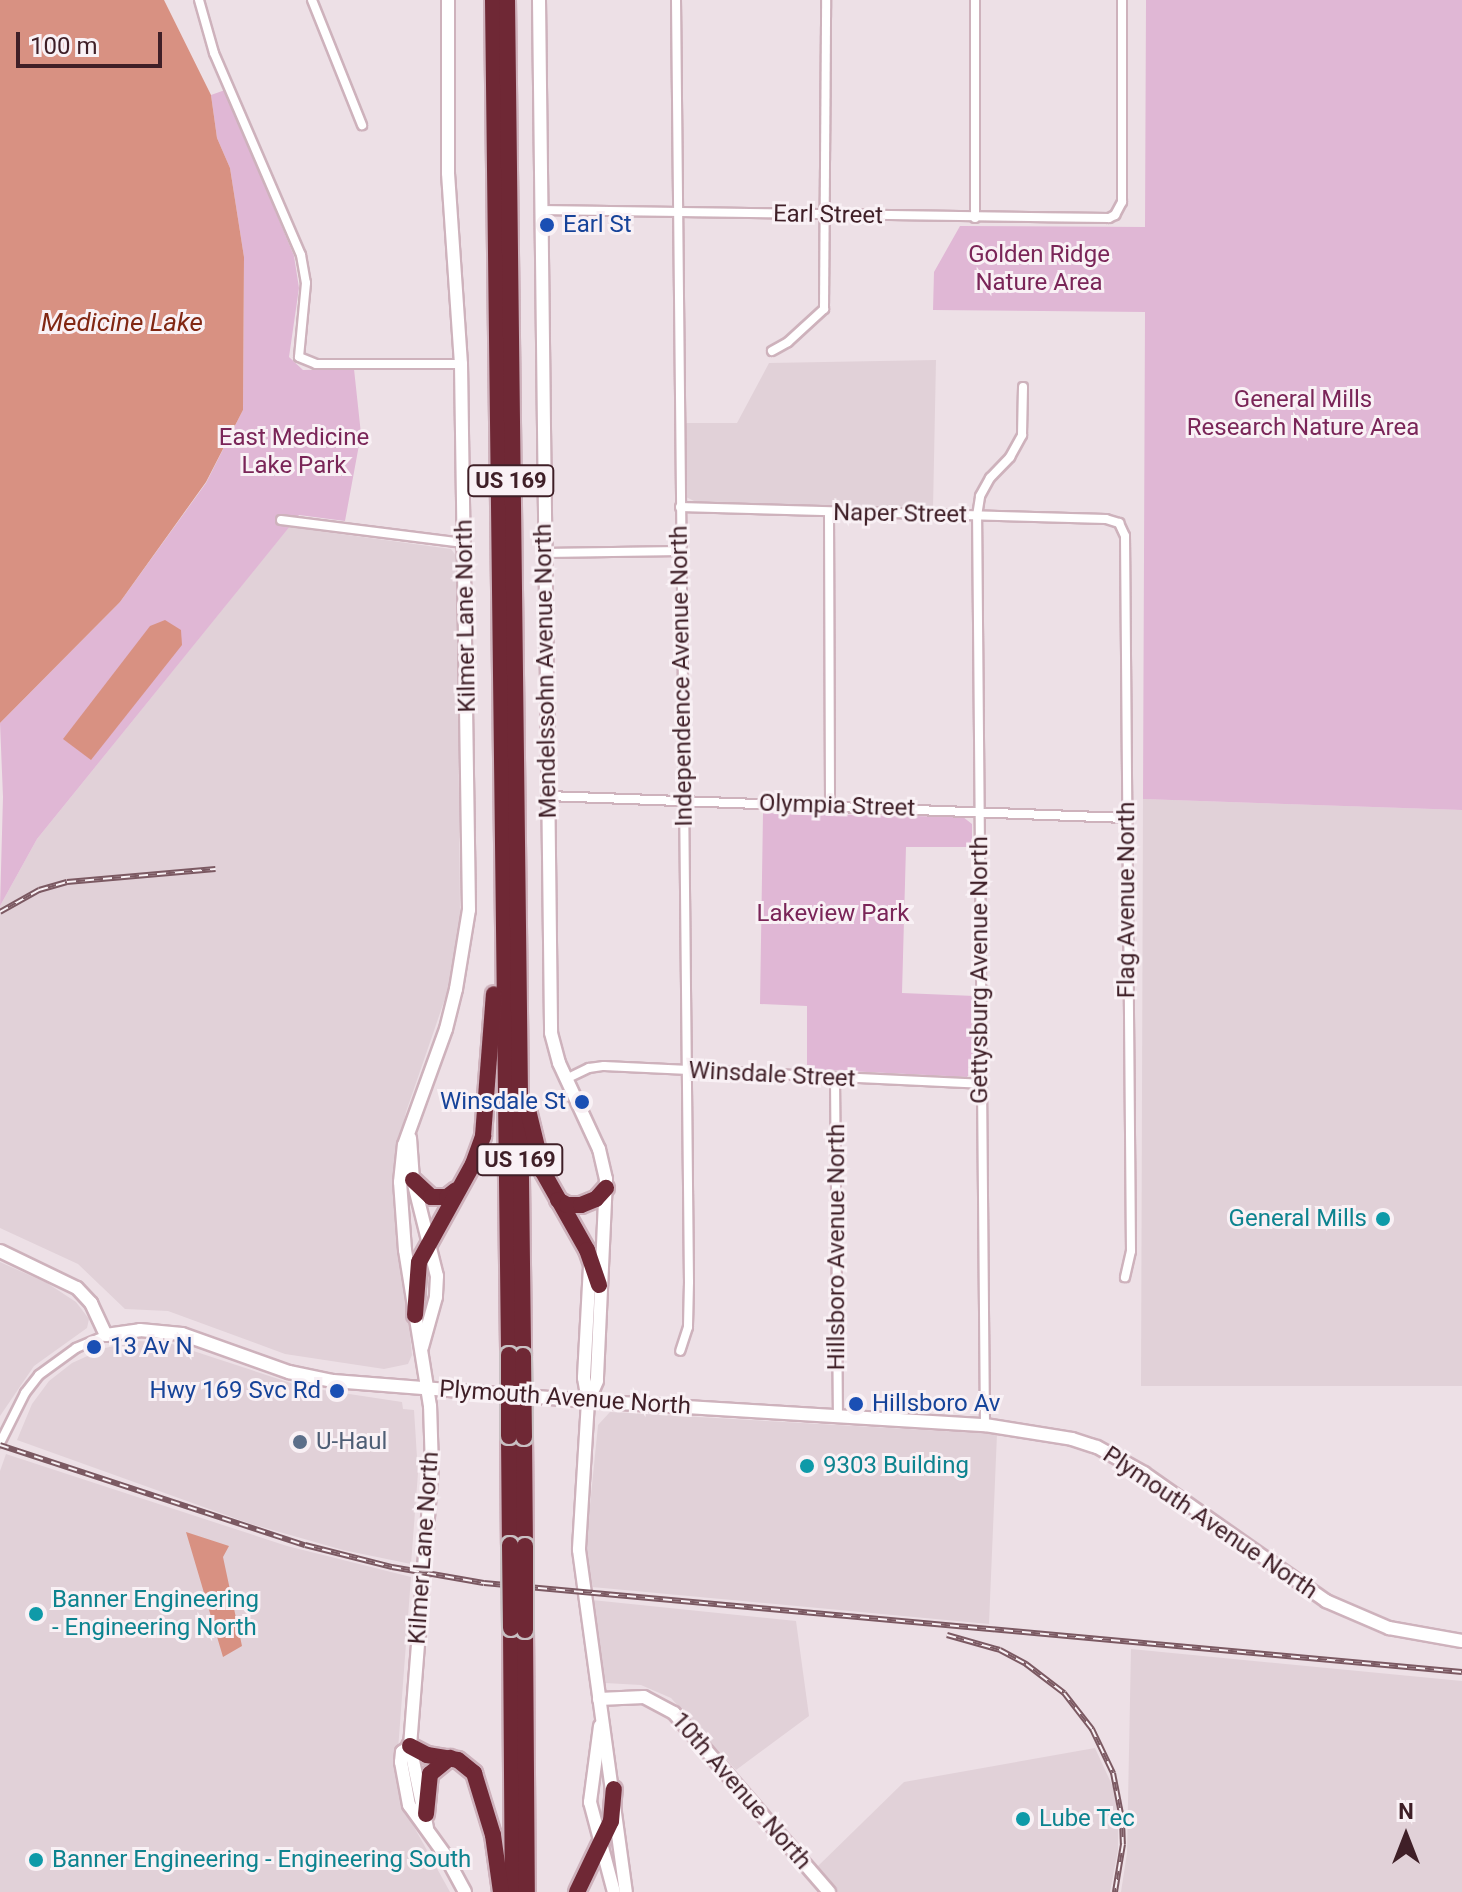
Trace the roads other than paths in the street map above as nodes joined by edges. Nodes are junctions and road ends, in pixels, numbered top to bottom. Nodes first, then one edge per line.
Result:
1 (199, 0) edge
2 (312, 0) edge
3 (448, 0) edge
4 (493, 0) edge
5 (507, 0) edge
6 (539, 0) edge
7 (676, 0) edge
8 (826, 0) edge
9 (975, 0) edge
10 (1122, 0) edge
11 (362, 125) dead end
12 (540, 210) junction
13 (677, 212) junction
14 (825, 215) junction
15 (975, 218) junction
16 (772, 351) dead end
17 (461, 364) junction
18 (1023, 387) dead end
19 (680, 507) junction
20 (829, 512) junction
21 (977, 516) junction
22 (281, 520) dead end
23 (1119, 523) joint
24 (464, 543) junction
25 (681, 551) junction
26 (544, 553) junction
27 (548, 796) junction
28 (683, 801) junction
29 (830, 806) junction
30 (979, 811) junction
31 (1127, 818) junction
32 (502, 865) junction
33 (518, 963) junction
34 (687, 1071) junction
35 (835, 1078) junction
36 (566, 1079) junction
37 (981, 1084) junction
38 (410, 1127) junction
39 (413, 1180) junction
40 (463, 1183) junction
41 (606, 1188) junction
42 (558, 1200) junction
43 (429, 1241) junction
44 (0, 1251) edge
45 (591, 1260) junction
46 (1125, 1277) dead end
47 (599, 1285) junction
48 (415, 1315) junction
49 (106, 1335) junction
50 (421, 1351) junction
51 (680, 1351) dead end
52 (516, 1356) junction
53 (426, 1389) junction
54 (588, 1401) junction
55 (838, 1415) junction
56 (985, 1425) junction
57 (0, 1443) edge
58 (518, 1629) junction
59 (1462, 1641) edge
60 (599, 1699) junction
61 (410, 1746) junction
62 (450, 1758) junction
63 (614, 1789) junction
64 (427, 1821) junction
65 (600, 1845) junction
66 (465, 1892) edge
67 (501, 1892) edge
68 (513, 1892) edge
69 (527, 1892) edge
70 (577, 1892) edge
71 (614, 1892) edge
72 (626, 1892) edge
73 (829, 1892) edge

1 - 17 street
2 - 11 street
3 - 17 street, Kilmer Lane North
4 - 32 highway, US 169
5 - 33 highway, US 169
6 - 12 street, Mendelssohn Avenue North
7 - 13 street, Independence Avenue North
8 - 14 street
9 - 15 street
10 - 15 street, Earl Street
12 - 13 street, Earl Street
12 - 26 street, Mendelssohn Avenue North
13 - 14 street, Earl Street
13 - 19 street, Independence Avenue North
14 - 15 street, Earl Street
14 - 16 street
17 - 24 street, Kilmer Lane North
18 - 21 street, Gettysburg Avenue North
19 - 20 street, Naper Street
19 - 25 street, Independence Avenue North
20 - 21 street, Naper Street
20 - 29 street
21 - 23 street, Naper Street
21 - 30 street, Gettysburg Avenue North
22 - 24 street
23 - 31 street, Flag Avenue North
24 - 38 street, Kilmer Lane North
25 - 26 street
25 - 28 street, Independence Avenue North
26 - 27 street, Mendelssohn Avenue North
27 - 28 street, Olympia Street
27 - 36 street, Mendelssohn Avenue North
28 - 29 street, Olympia Street
28 - 34 street, Independence Avenue North
29 - 30 street, Olympia Street
30 - 31 street, Olympia Street
30 - 37 street, Gettysburg Avenue North
31 - 46 street, Flag Avenue North
32 - 40 highway
32 - 52 highway, US 169
33 - 42 highway
33 - 52 highway, US 169
34 - 35 street, Winsdale Street
34 - 36 street, Winsdale Street
34 - 51 street, Independence Avenue North
35 - 37 street, Winsdale Street
35 - 55 street, Hillsboro Avenue North
36 - 41 street, Mendelssohn Avenue North
37 - 56 street, Gettysburg Avenue North
38 - 39 street, Kilmer Lane North
38 - 48 street, Kilmer Lane North
39 - 40 highway
39 - 43 street, Kilmer Lane North
40 - 43 highway
41 - 42 highway
41 - 45 street, Mendelssohn Avenue North
41 - 47 street, Mendelssohn Avenue North
42 - 45 highway
43 - 48 highway
43 - 50 street, Kilmer Lane North
44 - 49 street
45 - 47 highway
45 - 54 street, Mendelssohn Avenue North
47 - 54 street, Mendelssohn Avenue North
48 - 50 street, Kilmer Lane North
49 - 53 street, Plymouth Avenue North
49 - 57 street
50 - 53 street, Kilmer Lane North
52 - 58 highway, US 169, bridge
53 - 54 street, Plymouth Avenue North
53 - 61 street, Kilmer Lane North
54 - 55 street, Plymouth Avenue North
54 - 60 street, Mendelssohn Avenue North
55 - 56 street, Plymouth Avenue North
56 - 59 street, Plymouth Avenue North
58 - 68 highway, US 169
58 - 69 highway, US 169
60 - 63 street, Mendelssohn Avenue North
60 - 65 street, Mendelssohn Avenue North
60 - 73 street, 10th Avenue North
61 - 62 highway
61 - 64 street, Kilmer Lane North
62 - 64 highway
62 - 67 highway
63 - 65 highway
63 - 72 street, Mendelssohn Avenue North
64 - 66 street, Kilmer Lane North
65 - 70 highway
65 - 71 street, Mendelssohn Avenue North

